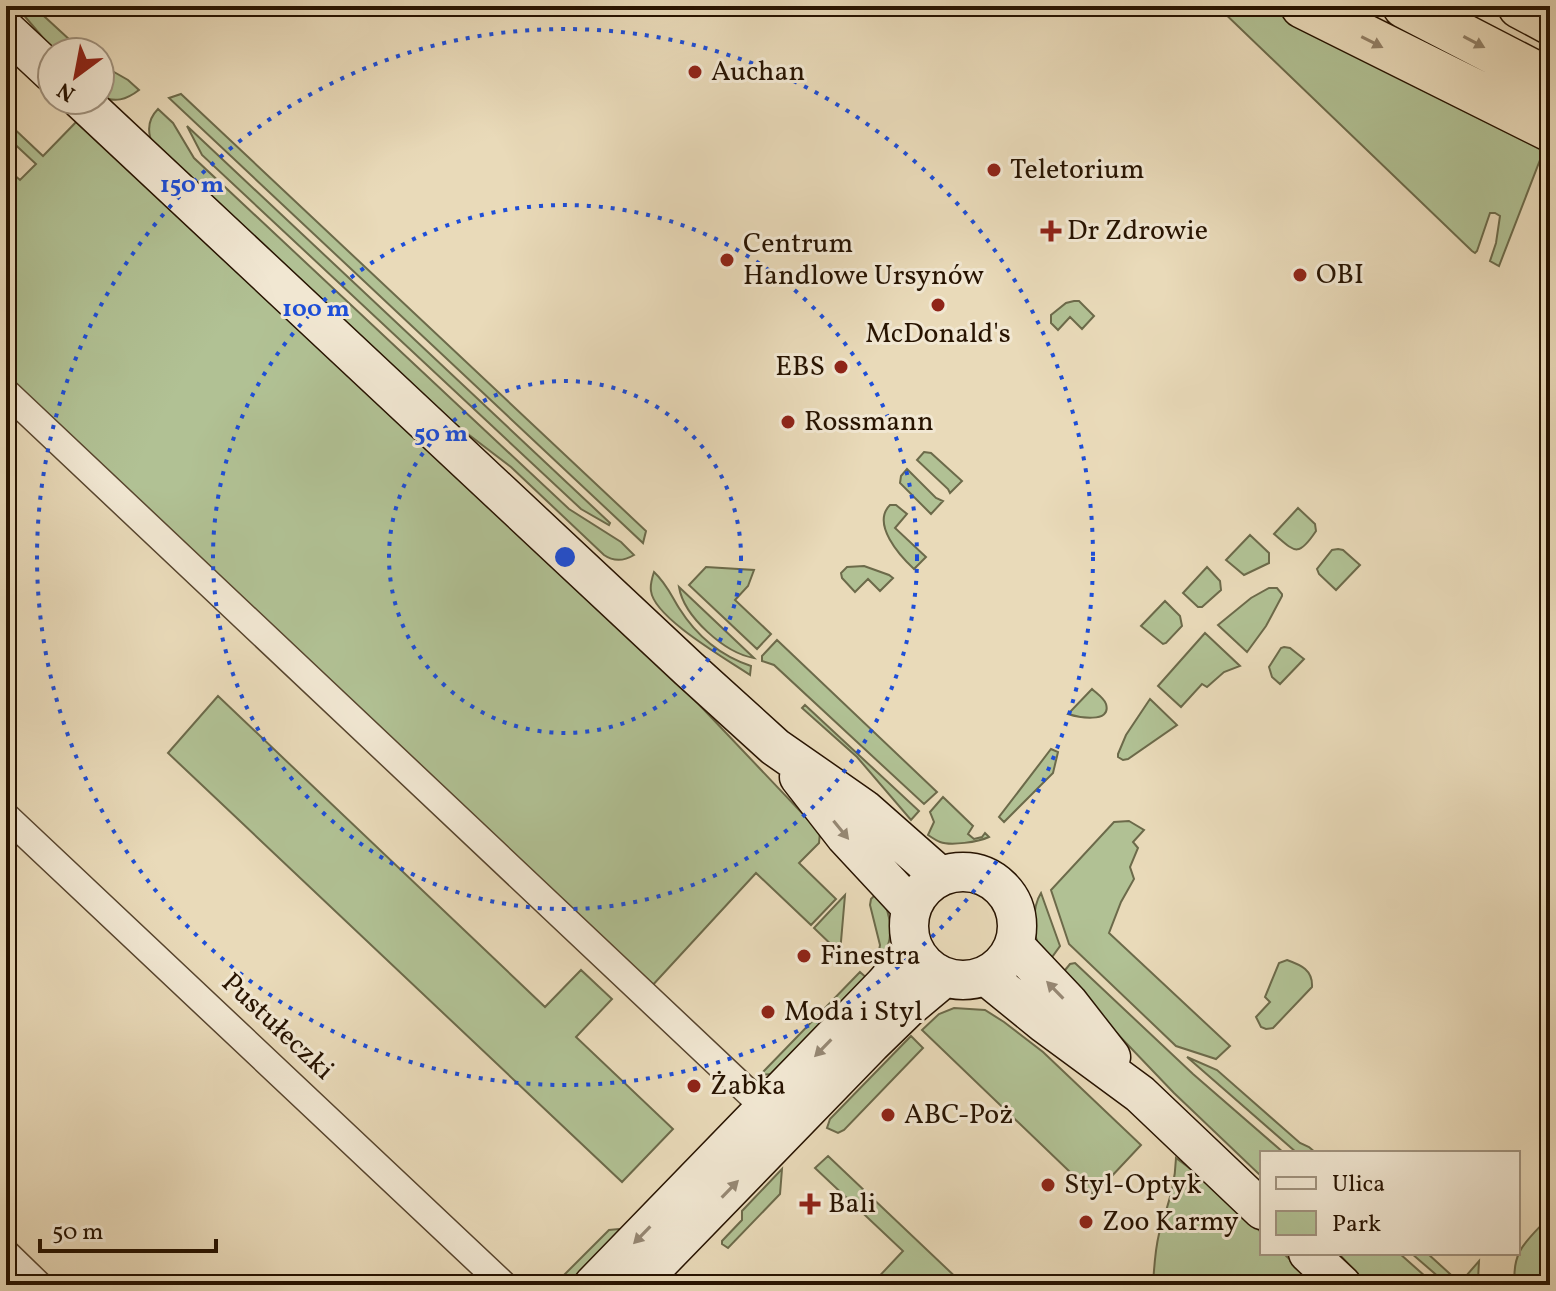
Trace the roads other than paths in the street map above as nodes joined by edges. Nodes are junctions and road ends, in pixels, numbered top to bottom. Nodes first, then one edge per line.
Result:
1 (1303, 6) edge
2 (1405, 6) edge
3 (1520, 6) edge
4 (1550, 22) edge
5 (6, 30) edge
6 (6, 53) edge
7 (36, 58) edge
8 (36, 71) edge
9 (1550, 81) edge
10 (98, 116) edge
11 (1550, 129) edge
12 (6, 392) edge
13 (775, 747) junction
14 (6, 816) edge
15 (940, 876) junction
16 (912, 908) junction
17 (1015, 946) junction
18 (914, 950) junction
19 (986, 976) junction
20 (945, 977) junction
21 (1140, 1094) junction
22 (765, 1108) junction
23 (1260, 1208) edge
24 (6, 1253) edge
25 (1310, 1255) edge
26 (39, 1285) edge
27 (504, 1285) edge
28 (593, 1285) edge
29 (637, 1285) edge
30 (1342, 1285) edge

1 -> 11 highway
2 -> 9 highway
3 - 4 highway
5 - 7 main road
6 - 8 main road
10 - 13 main road
12 - 22 street
13 - 15 main road
13 -> 16 main road
14 - 27 street, Pustułeczki
15 - 16 main road
15 - 17 main road
16 - 18 main road
17 - 19 main road
21 -> 17 main road
18 - 20 main road
18 -> 22 main road
19 - 20 main road
19 - 21 main road
29 -> 20 main road
21 - 23 main road
22 -> 28 main road
24 - 26 street
25 - 30 main road

